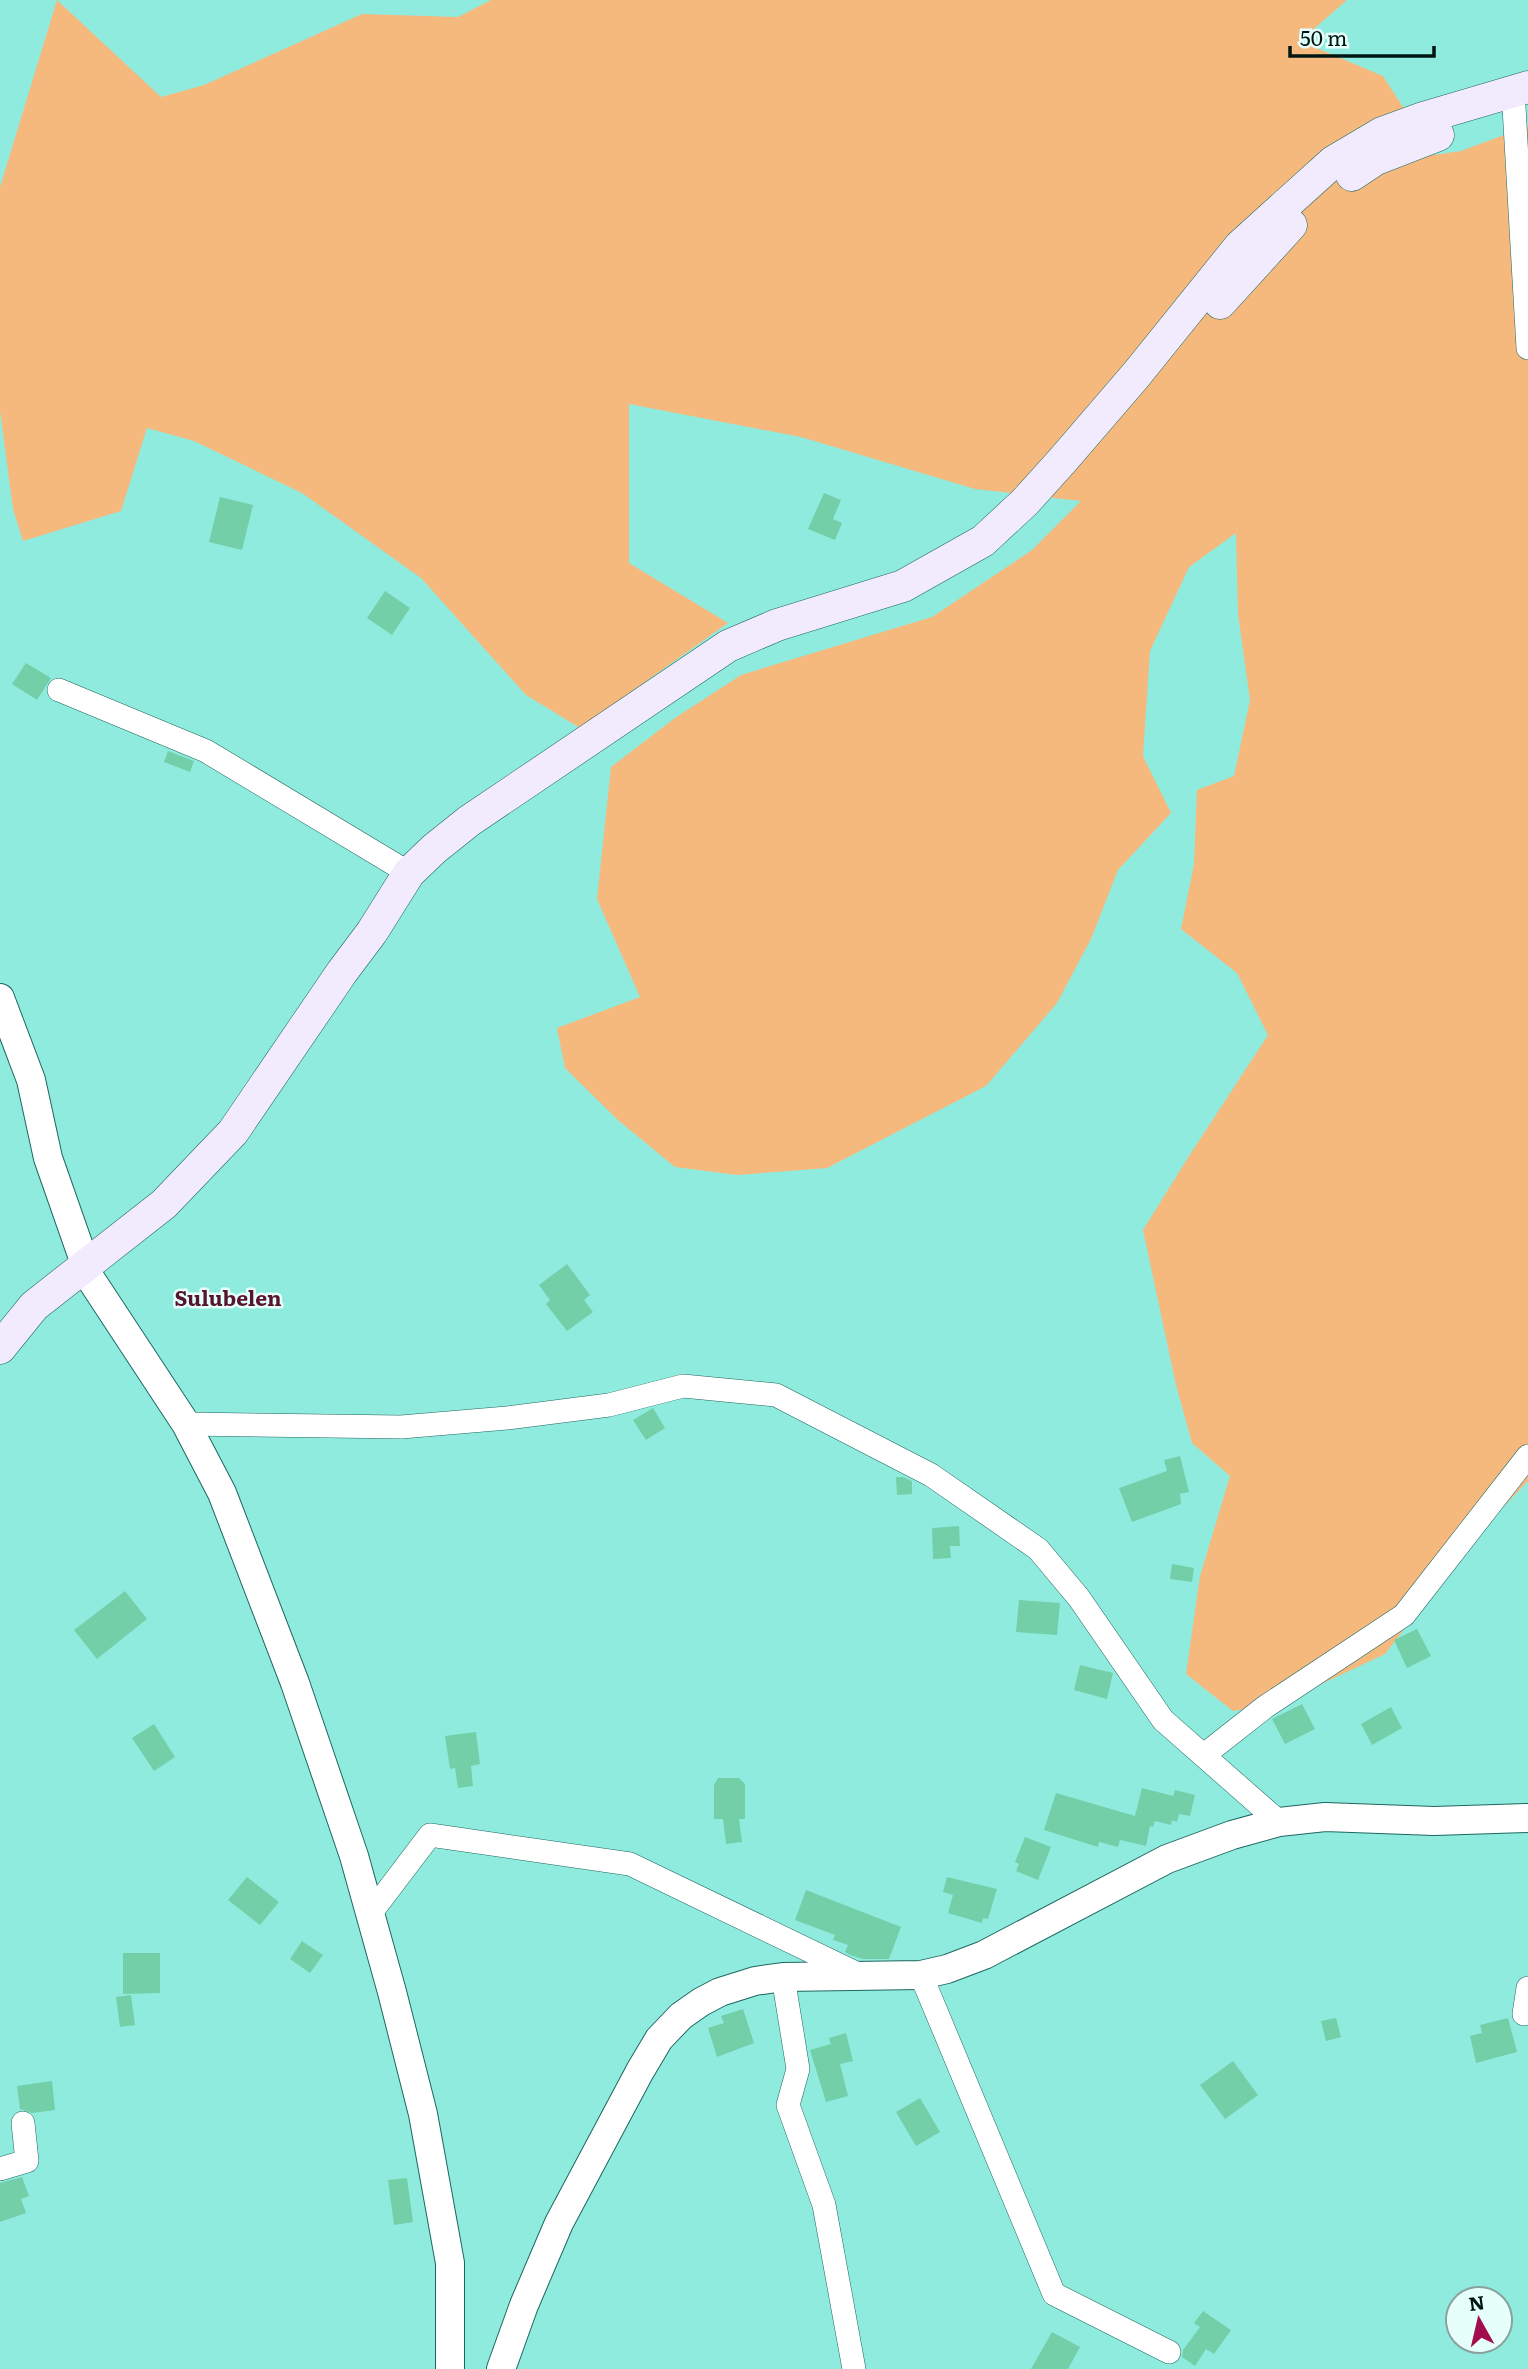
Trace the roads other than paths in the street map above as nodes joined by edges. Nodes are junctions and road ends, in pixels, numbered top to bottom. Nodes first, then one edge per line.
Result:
1 (1523, 99) edge
2 (1528, 348) edge
3 (59, 690) dead end
4 (582, 754) junction
5 (409, 873) junction
6 (0, 998) edge
7 (88, 1271) junction
8 (0, 1348) edge
9 (0, 1366) edge
10 (186, 1424) junction
11 (1528, 1456) edge
12 (1204, 1755) junction
13 (1528, 1818) edge
14 (1279, 1822) junction
15 (370, 1914) junction
16 (922, 1975) junction
17 (783, 1977) junction
18 (866, 1978) junction
19 (1528, 1988) edge
20 (1524, 2014) dead end
21 (23, 2123) dead end
22 (0, 2169) edge
23 (1170, 2352) dead end
24 (450, 2369) edge
25 (500, 2369) edge
26 (854, 2369) edge

1 - 2 street
1 - 4 main road
3 - 5 street
4 - 5 main road
4 - 7 main road
5 - 7 main road
6 - 7 street
7 - 8 main road
7 - 9 main road
7 - 10 street
10 - 12 street
10 - 15 street
11 - 12 street
12 - 14 street
13 - 14 street
14 - 16 street
15 - 18 street
15 - 24 street
16 - 18 street
16 - 23 street
17 - 18 street
17 - 25 street
17 - 26 street
19 - 20 street
21 - 22 street

